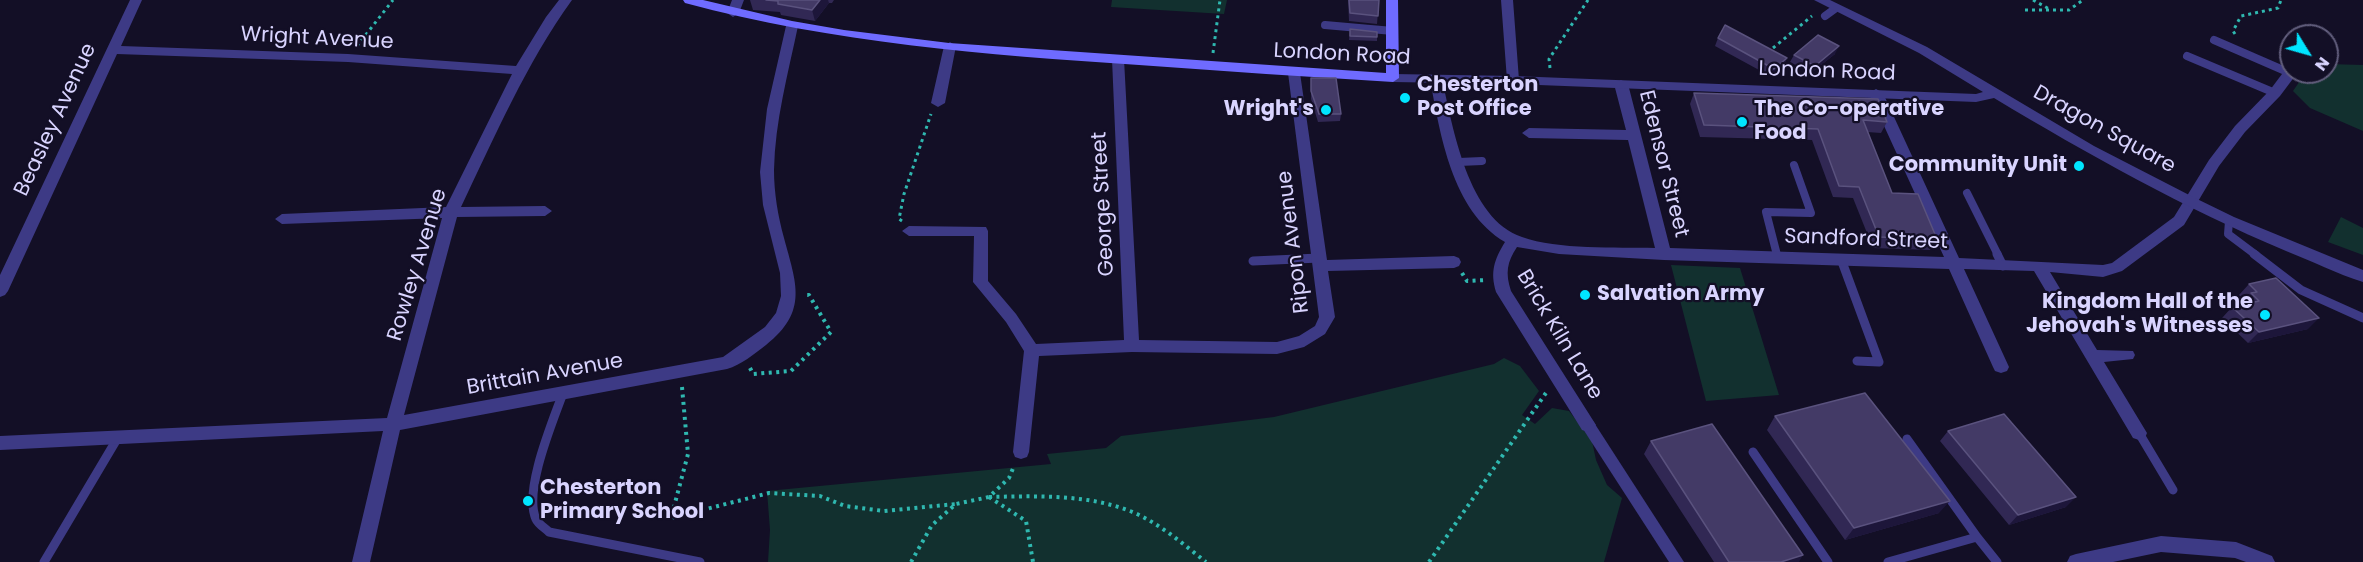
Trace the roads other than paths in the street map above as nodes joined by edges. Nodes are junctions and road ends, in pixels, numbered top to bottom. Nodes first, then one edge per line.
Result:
1 (136, 0) edge
2 (566, 0) edge
3 (689, 0) edge
4 (738, 0) edge
5 (1392, 0) edge
6 (1507, 0) edge
7 (1819, 6) edge
8 (733, 13) junction
9 (1325, 25) dead end
10 (792, 27) junction
11 (1393, 31) junction
12 (2214, 40) dead end
13 (950, 46) junction
14 (111, 50) junction
15 (2187, 56) dead end
16 (1118, 59) junction
17 (2279, 68) edge
18 (520, 70) junction
19 (1294, 73) junction
20 (1393, 78) junction
21 (1436, 79) junction
22 (1513, 80) junction
23 (1621, 84) junction
24 (2282, 84) edge
25 (1876, 93) junction
26 (1997, 93) junction
27 (2275, 93) junction
28 (938, 103) road end
29 (1529, 133) dead end
30 (1634, 135) junction
31 (1482, 161) dead end
32 (1459, 162) junction
33 (1794, 165) dead end
34 (1967, 193) dead end
35 (2190, 202) junction
36 (545, 211) dead end
37 (451, 212) junction
38 (282, 219) dead end
39 (2229, 221) junction
40 (909, 231) road end
41 (1514, 240) junction
42 (1664, 255) junction
43 (1777, 257) junction
44 (1841, 259) junction
45 (1253, 261) dead end
46 (1319, 262) junction
47 (1454, 262) road end
48 (1955, 264) junction
49 (2003, 266) junction
50 (2038, 266) junction
51 (2363, 276) edge
52 (0, 291) edge
53 (2363, 318) edge
54 (1132, 346) junction
55 (1032, 350) junction
56 (2127, 355) dead end
57 (2093, 356) junction
58 (1857, 361) dead end
59 (2001, 367) dead end
60 (563, 393) junction
61 (393, 424) junction
62 (1588, 425) joint
63 (2139, 434) joint
64 (117, 439) junction
65 (1907, 439) dead end
66 (0, 443) edge
67 (1021, 452) road end
68 (1753, 452) dead end
69 (2173, 490) dead end
70 (1977, 537) junction
71 (44, 562) edge
72 (361, 562) edge
73 (700, 562) edge
74 (1677, 562) edge
75 (1828, 562) edge
76 (1888, 562) edge
77 (1997, 562) edge
78 (2076, 562) edge
79 (2266, 562) edge

1 - 14 street, Beasley Avenue
2 - 18 street, Rowley Avenue
3 - 8 main road, London Road
4 - 8 street
5 - 11 main road
6 - 22 street
7 - 26 street, Dragon Square
8 - 10 main road, London Road
9 - 11 lane
10 - 13 main road, London Road
10 - 60 street, Brittain Avenue
11 - 20 main road
12 - 17 lane
13 - 16 main road, London Road
13 - 28 street
14 - 18 street, Wright Avenue
14 - 52 street, Beasley Avenue
15 - 27 lane
16 - 19 main road, London Road
16 - 54 street, George Street
18 - 37 street, Rowley Avenue
19 - 20 main road, London Road
19 - 46 street, Ripon Avenue
20 - 21 street, London Road
21 - 22 street, London Road
21 - 32 street, Brick Kiln Lane
22 - 23 street, London Road
23 - 25 street, London Road
23 - 30 street, Edensor Street
24 - 27 street, Sandford Street
25 - 26 street, London Road
25 - 48 street
26 - 35 street, Dragon Square
27 - 35 street, Sandford Street
29 - 30 street
30 - 42 street, Edensor Street
31 - 32 lane
32 - 41 street, Brick Kiln Lane
33 - 43 lane
34 - 49 lane
35 - 39 street, Dragon Square
35 - 50 street, Sandford Street
36 - 37 street
37 - 38 street
37 - 61 street, Rowley Avenue
39 - 51 street, Dragon Square
39 - 53 lane
40 - 55 street
41 - 42 street, Sandford Street
41 - 62 street, Brick Kiln Lane
42 - 43 street, Sandford Street
43 - 44 street, Sandford Street
44 - 48 street, Sandford Street
44 - 58 lane
45 - 46 lane
46 - 47 street
46 - 54 street, Ripon Avenue
48 - 49 street, Sandford Street
48 - 59 street
49 - 50 street, Sandford Street
50 - 57 street
54 - 55 street, Ripon Avenue
55 - 67 street
56 - 57 street
57 - 63 street
60 - 61 street, Brittain Avenue
60 - 73 lane
61 - 64 street, Brittain Avenue
61 - 72 street, Rowley Avenue
62 - 74 street
63 - 69 lane
64 - 66 street, Brittain Avenue
64 - 71 lane
65 - 70 lane
68 - 75 lane
70 - 76 lane
70 - 77 lane
78 - 79 street

